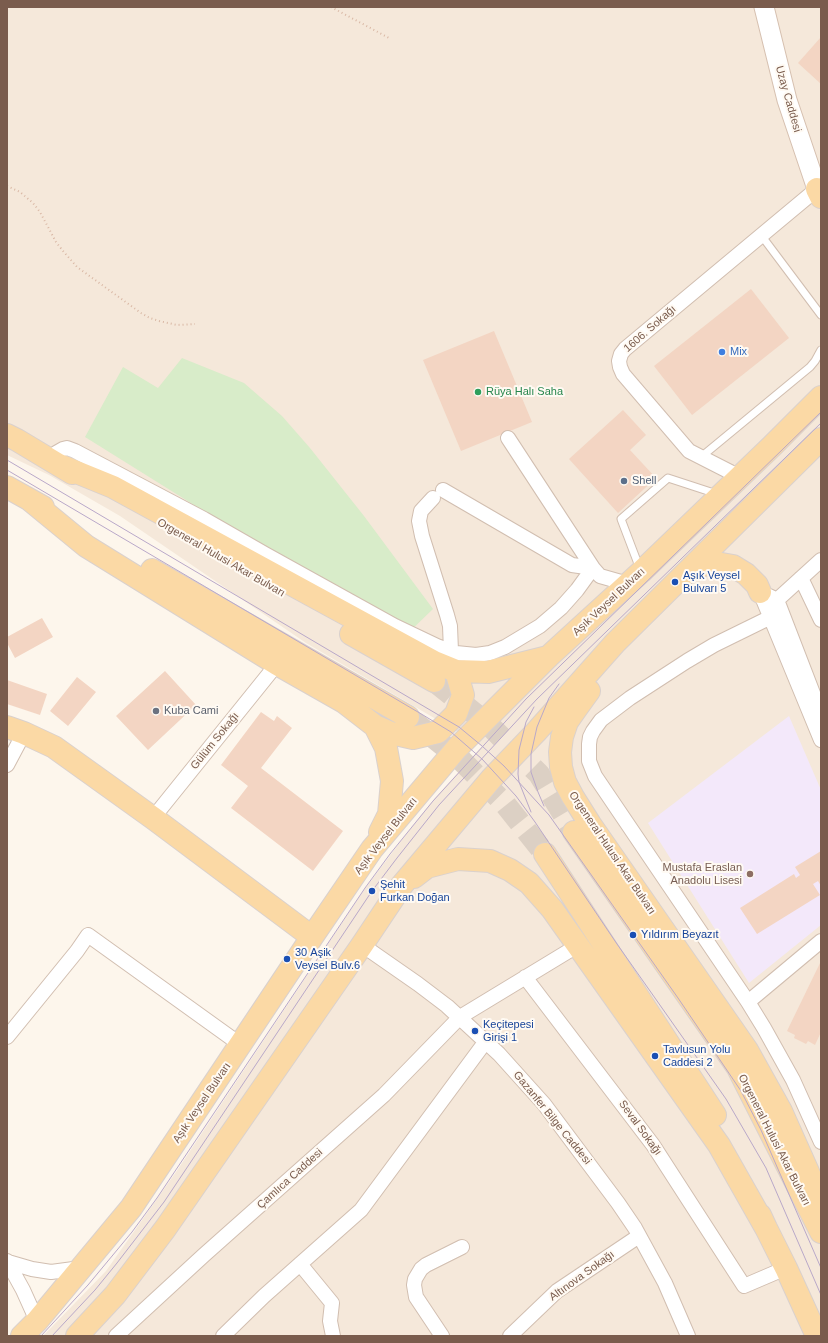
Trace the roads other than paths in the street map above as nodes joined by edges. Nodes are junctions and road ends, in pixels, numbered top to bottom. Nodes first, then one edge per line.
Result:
1 (764, 7) edge
2 (819, 193) edge
3 (761, 235) junction
4 (821, 314) edge
5 (821, 350) edge
6 (821, 397) edge
7 (10, 434) edge
8 (508, 438) dead end
9 (821, 439) edge
10 (821, 451) edge
11 (701, 457) junction
12 (55, 463) junction
13 (740, 477) junction
14 (7, 487) edge
15 (721, 495) junction
16 (30, 500) junction
17 (757, 502) junction
18 (821, 560) edge
19 (593, 568) junction
20 (690, 570) junction
21 (634, 578) junction
22 (801, 578) junction
23 (768, 596) junction
24 (770, 617) junction
25 (821, 620) edge
26 (615, 643) junction
27 (548, 657) junction
28 (453, 661) junction
29 (277, 664) junction
30 (434, 682) tunnel mouth
31 (821, 714) edge
32 (408, 717) tunnel mouth
33 (375, 726) junction
34 (16, 730) edge
35 (821, 740) edge
36 (7, 765) edge
37 (153, 818) junction
38 (574, 832) tunnel mouth
39 (372, 850) junction
40 (545, 854) tunnel mouth
41 (402, 886) junction
42 (312, 937) junction
43 (821, 941) edge
44 (362, 945) junction
45 (577, 946) junction
46 (525, 977) junction
47 (748, 1002) junction
48 (460, 1017) junction
49 (7, 1037) edge
50 (486, 1041) junction
51 (241, 1045) junction
52 (820, 1135) edge
53 (821, 1201) edge
54 (766, 1228) junction
55 (821, 1232) edge
56 (639, 1236) junction
57 (462, 1247) dead end
58 (7, 1262) edge
59 (300, 1264) junction
60 (80, 1268) junction
61 (786, 1268) junction
62 (27, 1330) edge
63 (513, 1335) edge
64 (685, 1335) edge
65 (77, 1336) edge
66 (116, 1336) edge
67 (223, 1336) edge
68 (333, 1336) edge
69 (442, 1336) edge
70 (817, 1336) edge

1 - 2 main road, Uzay Caddesi
2 - 3 street, 1606. Sokağı
3 - 4 lane
3 - 11 street, 1606. Sokağı
5 - 11 lane
6 - 13 main road, Aşık Veysel Bulvarı
7 - 12 main road, Orgeneral Hulusi Akar Bulvarı
8 - 19 street
9 - 17 main road
10 - 17 main road
11 - 13 street, 1606. Sokağı
12 - 28 main road
12 - 30 main road, Orgeneral Hulusi Akar Bulvarı
13 - 15 main road, Aşık Veysel Bulvarı
14 - 16 main road
15 - 21 main road, Aşık Veysel Bulvarı
15 - 21 lane
16 - 29 main road
16 - 32 main road
17 - 20 main road
18 - 22 street
19 - 21 street
19 - 28 street
19 - 28 street
20 - 23 main road
20 - 26 main road
21 - 27 main road, Aşık Veysel Bulvarı
22 - 23 street
22 - 25 street
23 - 24 street
23 - 31 street
24 - 35 street
24 - 47 street
26 - 41 main road
26 - 53 main road, Orgeneral Hulusi Akar Bulvarı
27 - 28 main road
27 - 39 main road, Aşık Veysel Bulvarı
28 - 33 main road
29 - 33 main road
29 - 37 street, Gülüm Sokağı
33 - 39 main road
34 - 36 street
34 - 37 main road
37 - 42 main road
38 - 55 main road, Orgeneral Hulusi Akar Bulvarı
39 - 42 main road, Aşık Veysel Bulvarı
40 - 54 main road
41 - 44 main road
41 - 45 main road
42 - 51 main road, Aşık Veysel Bulvarı
43 - 47 street
44 - 48 street, Gazanfer Bilge Caddesi
44 - 65 main road
45 - 46 street, Çamlıca Caddesi
45 - 54 main road
46 - 48 street, Çamlıca Caddesi
46 - 61 street, Seval Sokağı
47 - 52 street
48 - 50 street, Gazanfer Bilge Caddesi
48 - 66 street, Çamlıca Caddesi
49 - 51 street
50 - 56 street, Gazanfer Bilge Caddesi
50 - 59 street
51 - 60 main road, Aşık Veysel Bulvarı
54 - 61 main road
56 - 63 street, Altınova Sokağı
56 - 64 street, Gazanfer Bilge Caddesi
57 - 69 street
58 - 60 street
58 - 62 street
59 - 67 street
59 - 68 street
60 - 62 main road, Aşık Veysel Bulvarı
61 - 70 main road

